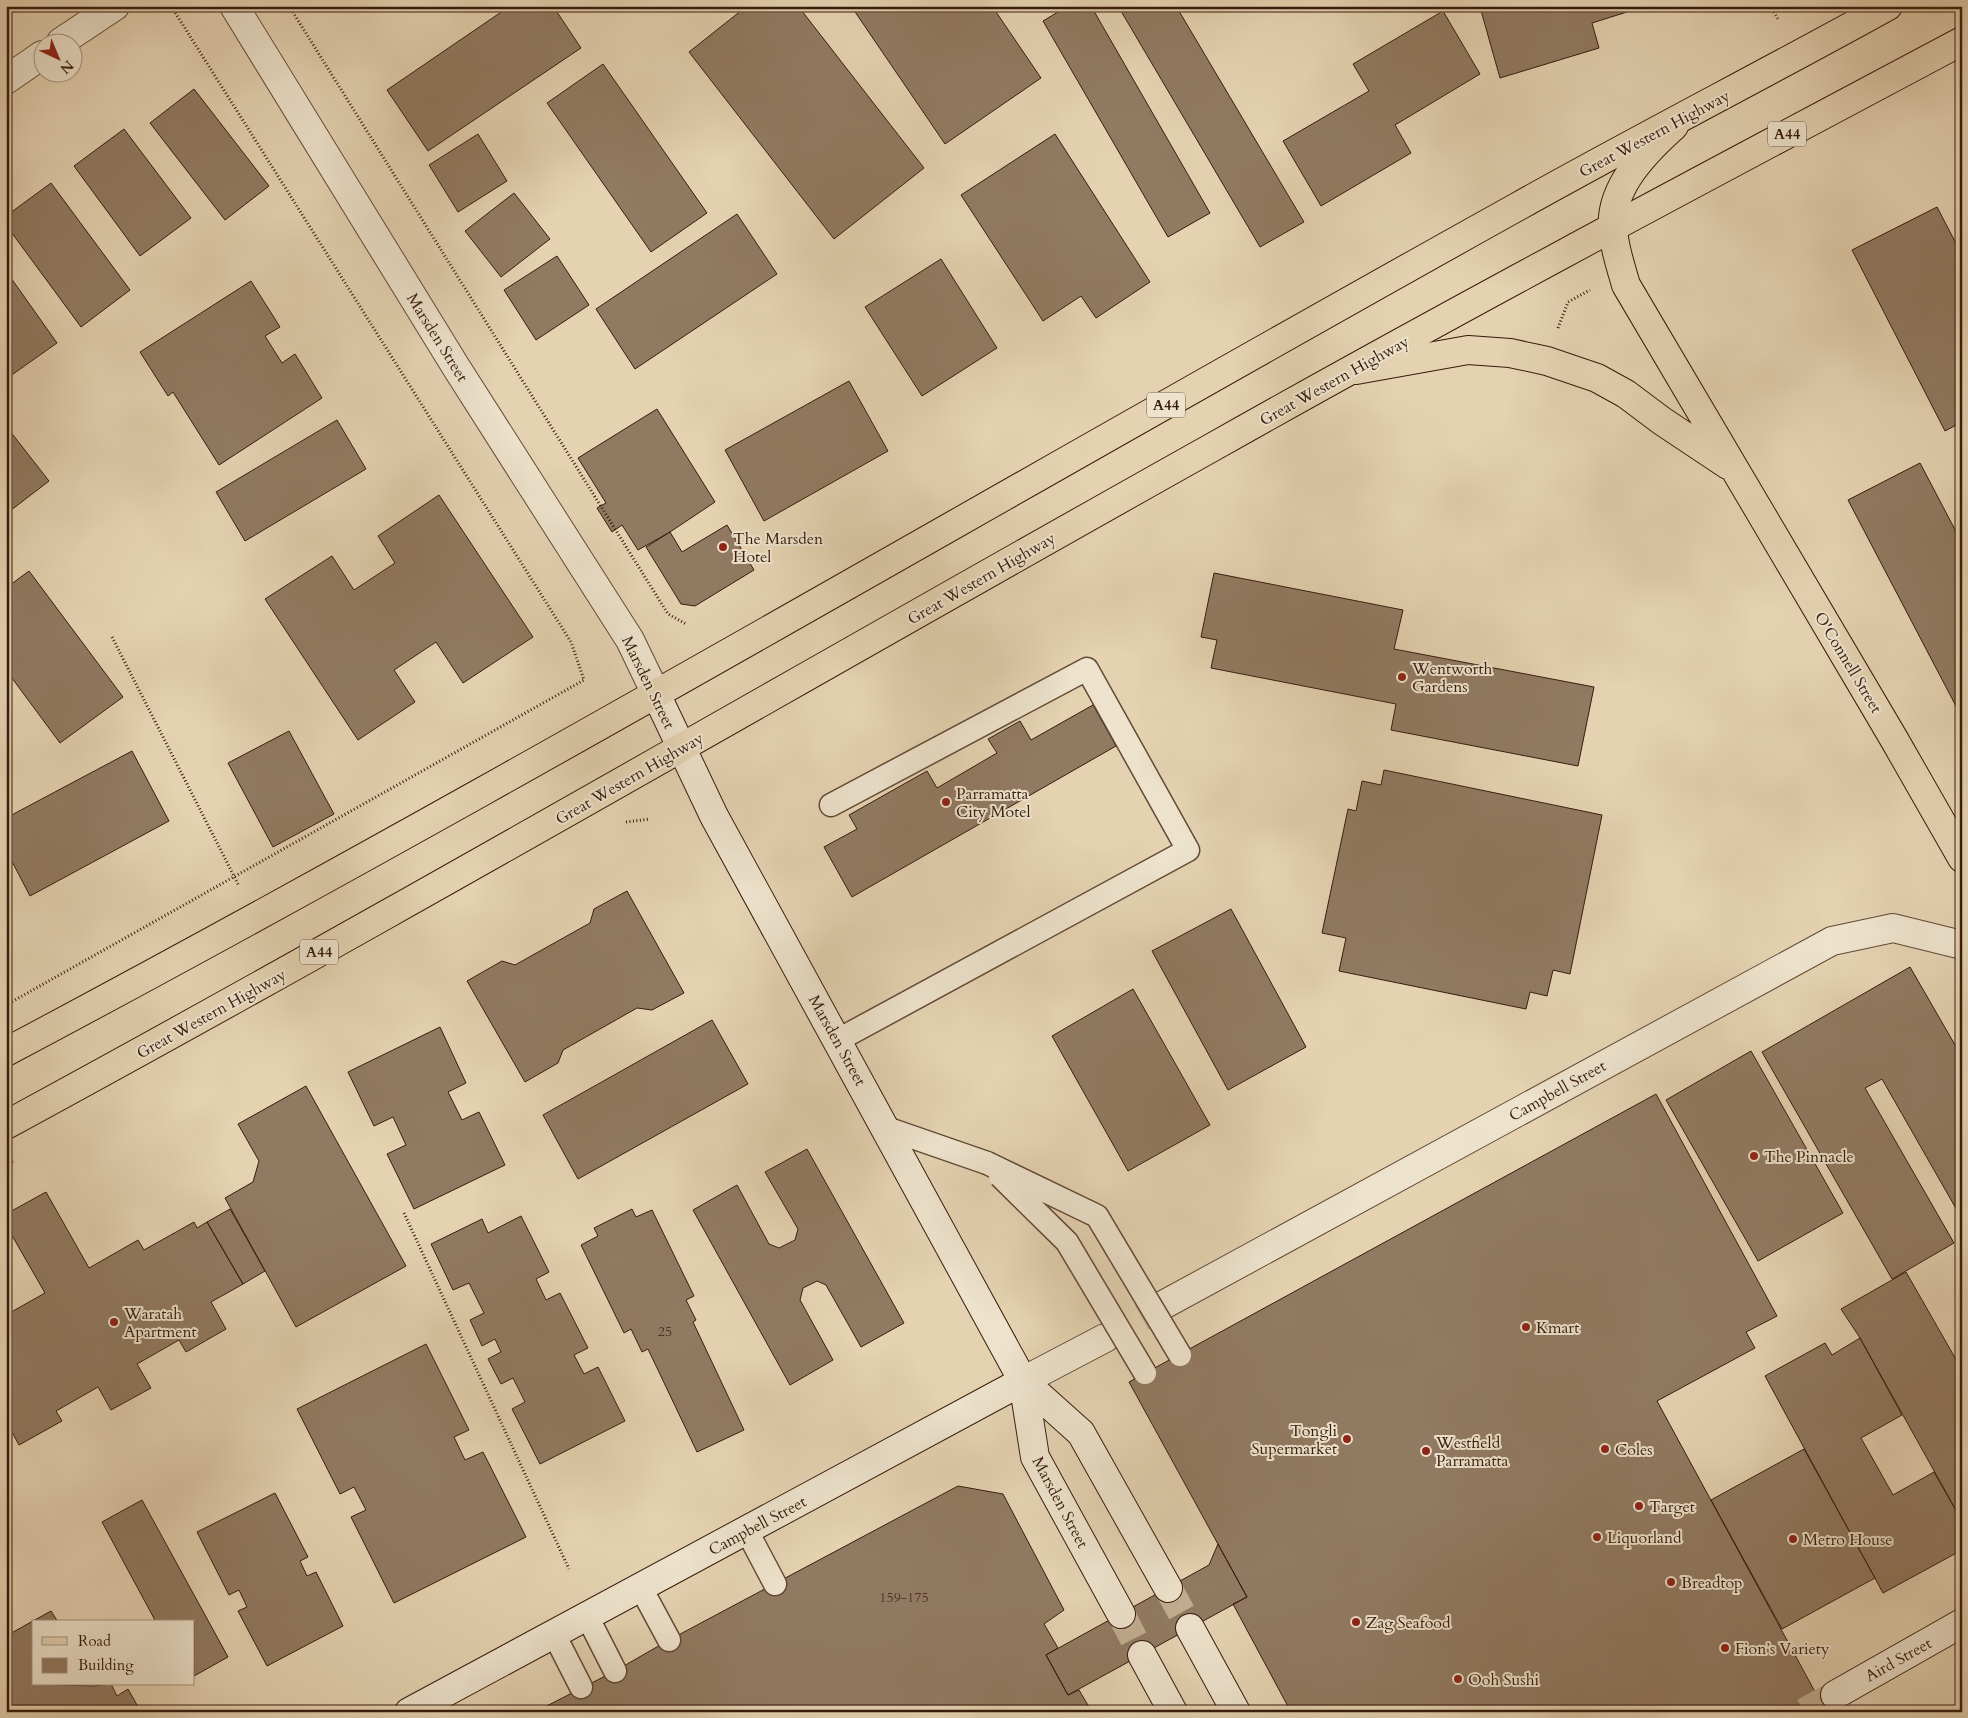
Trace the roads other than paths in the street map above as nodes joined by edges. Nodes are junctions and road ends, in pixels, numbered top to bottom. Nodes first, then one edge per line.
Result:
1 (115, 6) edge
2 (234, 6) edge
3 (1888, 6) edge
4 (76, 32) edge
5 (1962, 41) edge
6 (32, 62) edge
7 (6, 80) edge
8 (1679, 120) junction
9 (1612, 227) junction
10 (1349, 372) junction
11 (1734, 468) junction
12 (656, 694) junction
13 (681, 748) junction
14 (831, 805) dead end
15 (1962, 858) edge
16 (1962, 946) edge
17 (838, 1040) junction
18 (6, 1052) edge
19 (6, 1125) edge
20 (886, 1128) junction
21 (987, 1164) junction
22 (1165, 1304) tunnel mouth
23 (1105, 1338) tunnel mouth
24 (1180, 1355) dead end
25 (1145, 1373) dead end
26 (1023, 1381) junction
27 (747, 1531) junction
28 (775, 1584) dead end
29 (641, 1588) junction
30 (1168, 1588) tunnel mouth
31 (1121, 1614) tunnel mouth
32 (587, 1616) junction
33 (1962, 1622) edge
34 (1190, 1628) tunnel mouth
35 (554, 1634) junction
36 (669, 1640) dead end
37 (1142, 1655) tunnel mouth
38 (616, 1671) dead end
39 (581, 1687) dead end
40 (1834, 1694) tunnel mouth
41 (409, 1712) edge
42 (1172, 1712) edge
43 (1236, 1712) edge

1 - 4 main road
2 - 12 main road, Marsden Street
3 - 8 main road, Great Western Highway / A44
5 - 9 main road, Great Western Highway / A44
6 - 7 main road
8 - 9 main road
8 - 12 main road, Great Western Highway / A44
9 - 10 main road, Great Western Highway / A44
9 - 11 main road, O'Connell Street
10 - 11 main road
10 - 13 main road, Great Western Highway / A44
11 - 15 main road, O'Connell Street
12 - 13 main road, Marsden Street
12 - 18 main road, Great Western Highway / A44
13 - 17 main road, Marsden Street
13 - 19 main road, Great Western Highway / A44
14 - 17 lane
16 - 22 main road, Campbell Street
17 - 20 main road, Marsden Street
20 - 21 lane
20 - 26 main road, Marsden Street
21 - 24 lane, bridge
21 - 25 lane, bridge
23 - 26 main road, Campbell Street
26 - 27 main road, Campbell Street
26 - 30 main road, Marsden Street
26 - 31 main road, Marsden Street
27 - 28 lane
27 - 29 main road, Campbell Street
29 - 32 main road, Campbell Street
29 - 36 lane
32 - 35 main road, Campbell Street
32 - 38 lane
33 - 40 main road, Aird Street
34 - 43 main road
35 - 39 lane
35 - 41 main road, Campbell Street
37 - 42 main road

